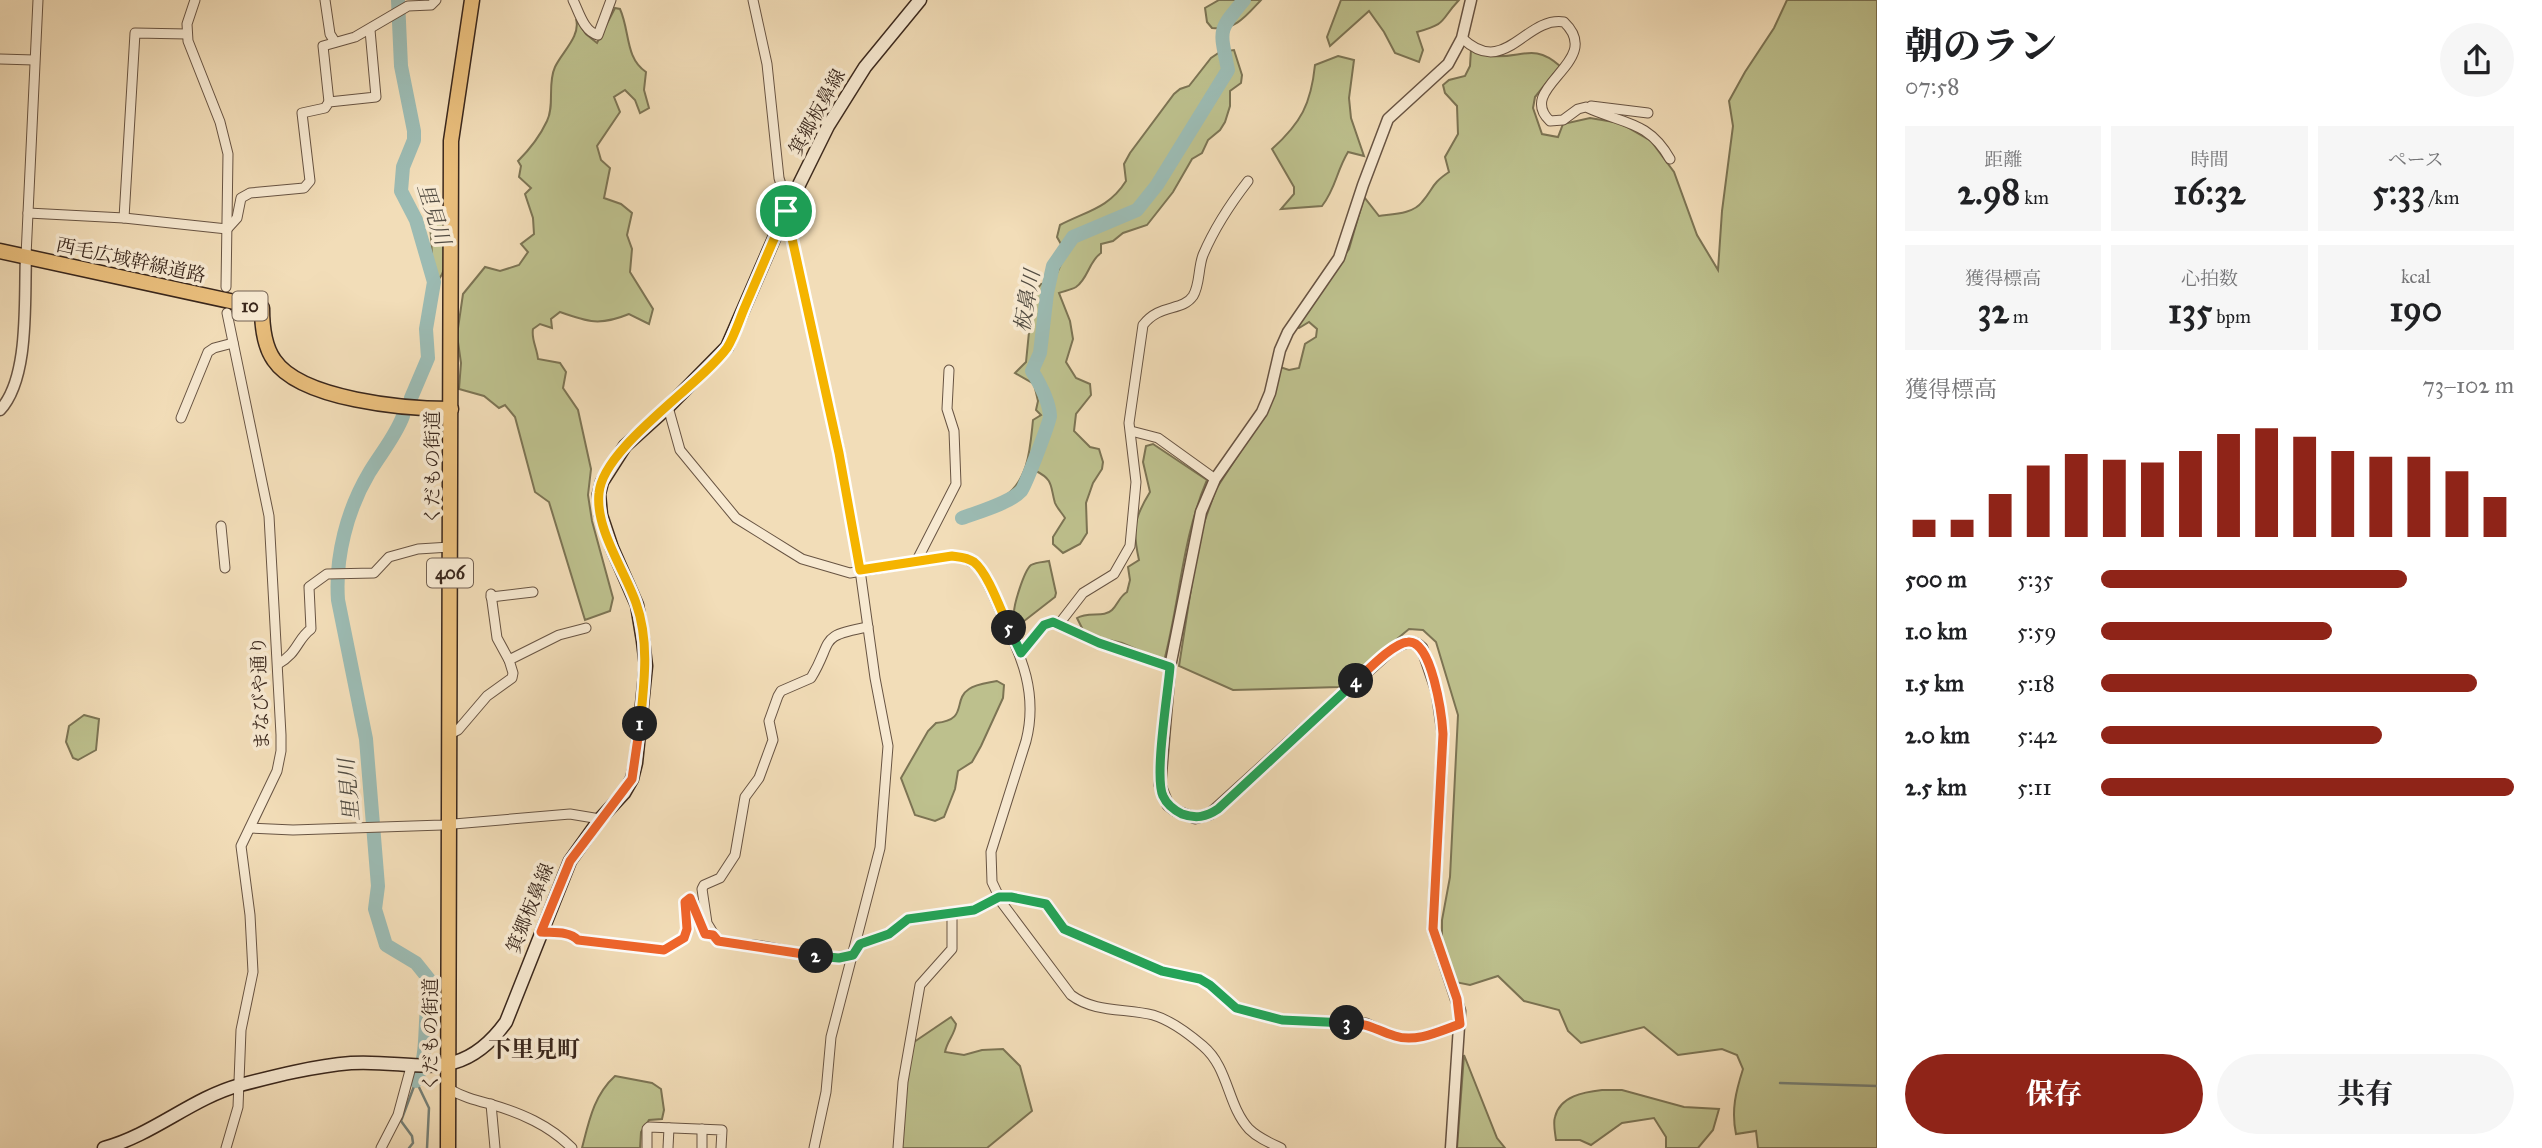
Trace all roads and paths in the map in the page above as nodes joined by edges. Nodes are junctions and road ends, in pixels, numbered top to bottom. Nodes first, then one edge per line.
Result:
1 (38, 0) edge
2 (195, 0) edge
3 (325, 0) edge
4 (436, 0) edge
5 (472, 0) edge
6 (573, 0) edge
7 (611, 0) edge
8 (753, 0) edge
9 (920, 0) edge
10 (1471, 0) edge
11 (370, 30) junction
12 (187, 34) junction
13 (1462, 38) junction
14 (335, 42) junction
15 (0, 59) edge
16 (34, 61) junction
17 (329, 103) junction
18 (1586, 107) junction
19 (1648, 113) dead end
20 (1670, 159) dead end
21 (1248, 181) dead end
22 (787, 209) junction
23 (28, 213) junction
24 (124, 218) junction
25 (228, 229) junction
26 (0, 251) edge
27 (26, 256) junction
28 (226, 287) dead end
29 (227, 313) dead end
30 (233, 343) junction
31 (949, 370) dead end
32 (668, 407) junction
33 (451, 409) junction
34 (0, 410) edge
35 (181, 418) dead end
36 (1131, 431) junction
37 (1215, 479) junction
38 (222, 526) dead end
39 (450, 547) junction
40 (916, 562) junction
41 (225, 568) dead end
42 (860, 570) junction
43 (533, 592) dead end
44 (1059, 624) junction
45 (867, 627) junction
46 (586, 628) dead end
47 (1021, 653) junction
48 (509, 660) junction
49 (278, 664) junction
50 (1170, 667) junction
51 (450, 734) junction
52 (600, 819) junction
53 (450, 824) junction
54 (250, 828) junction
55 (999, 897) junction
56 (952, 912) junction
57 (541, 932) junction
58 (713, 935) junction
59 (853, 955) junction
60 (1460, 1024) junction
61 (449, 1065) junction
62 (417, 1067) junction
63 (237, 1086) junction
64 (449, 1089) junction
65 (491, 1104) junction
66 (669, 1128) junction
67 (702, 1129) junction
68 (104, 1148) edge
69 (226, 1148) edge
70 (381, 1148) edge
71 (447, 1148) edge
72 (495, 1148) edge
73 (572, 1148) edge
74 (646, 1148) edge
75 (668, 1148) edge
76 (702, 1148) edge
77 (721, 1148) edge
78 (814, 1148) edge
79 (898, 1148) edge
80 (1281, 1148) edge
81 (1451, 1148) edge

1 - 16 street
2 - 12 street
3 - 14 street
4 - 11 street
5 - 33 main road, くだもの街道 / 406
6 - 7 street
8 - 22 street
9 - 22 main road, 箕郷板鼻線
10 - 13 street
11 - 14 street
11 - 17 street
12 - 24 street
12 - 25 street
13 - 18 street
13 - 37 street
14 - 17 street
15 - 16 street
16 - 23 street
17 - 25 street
18 - 19 street
18 - 20 street
21 - 36 street
22 - 32 main road, 箕郷板鼻線
22 - 42 street
23 - 24 street
23 - 27 street
24 - 25 street
25 - 28 street
26 - 27 main road, 西毛広域幹線道路 / 10
27 - 33 main road, 西毛広域幹線道路 / 10
27 - 34 street
29 - 30 street, まなびや通り
30 - 35 street
30 - 49 street, まなびや通り
31 - 40 street
32 - 42 street
32 - 52 main road, 箕郷板鼻線
33 - 39 main road, くだもの街道 / 406
36 - 37 street
36 - 44 street
37 - 50 street
38 - 41 street
39 - 49 street
39 - 51 main road, くだもの街道 / 406
40 - 42 street
40 - 47 street
42 - 45 street
43 - 48 street
44 - 47 street
44 - 50 street
45 - 58 street
45 - 59 street
46 - 48 street
47 - 55 street
48 - 51 street
49 - 54 street, まなびや通り
50 - 60 street
51 - 53 main road, くだもの街道 / 406
52 - 53 street
52 - 57 main road, 箕郷板鼻線
53 - 54 street
53 - 61 main road, くだもの街道 / 406
54 - 63 street, まなびや通り
55 - 56 street
55 - 60 street
55 - 80 street
56 - 59 street
56 - 79 street
57 - 58 street
57 - 61 main road, 箕郷板鼻線
58 - 59 street
59 - 78 street
60 - 81 street
61 - 62 main road, 箕郷板鼻線
61 - 64 main road, くだもの街道 / 406
62 - 63 main road, 箕郷板鼻線
62 - 70 street
63 - 68 main road, 箕郷板鼻線
63 - 69 street, まなびや通り
64 - 65 street
64 - 71 main road, くだもの街道 / 406
65 - 72 street
65 - 73 street
66 - 67 street
66 - 74 street
66 - 75 street
67 - 76 street
67 - 77 street

